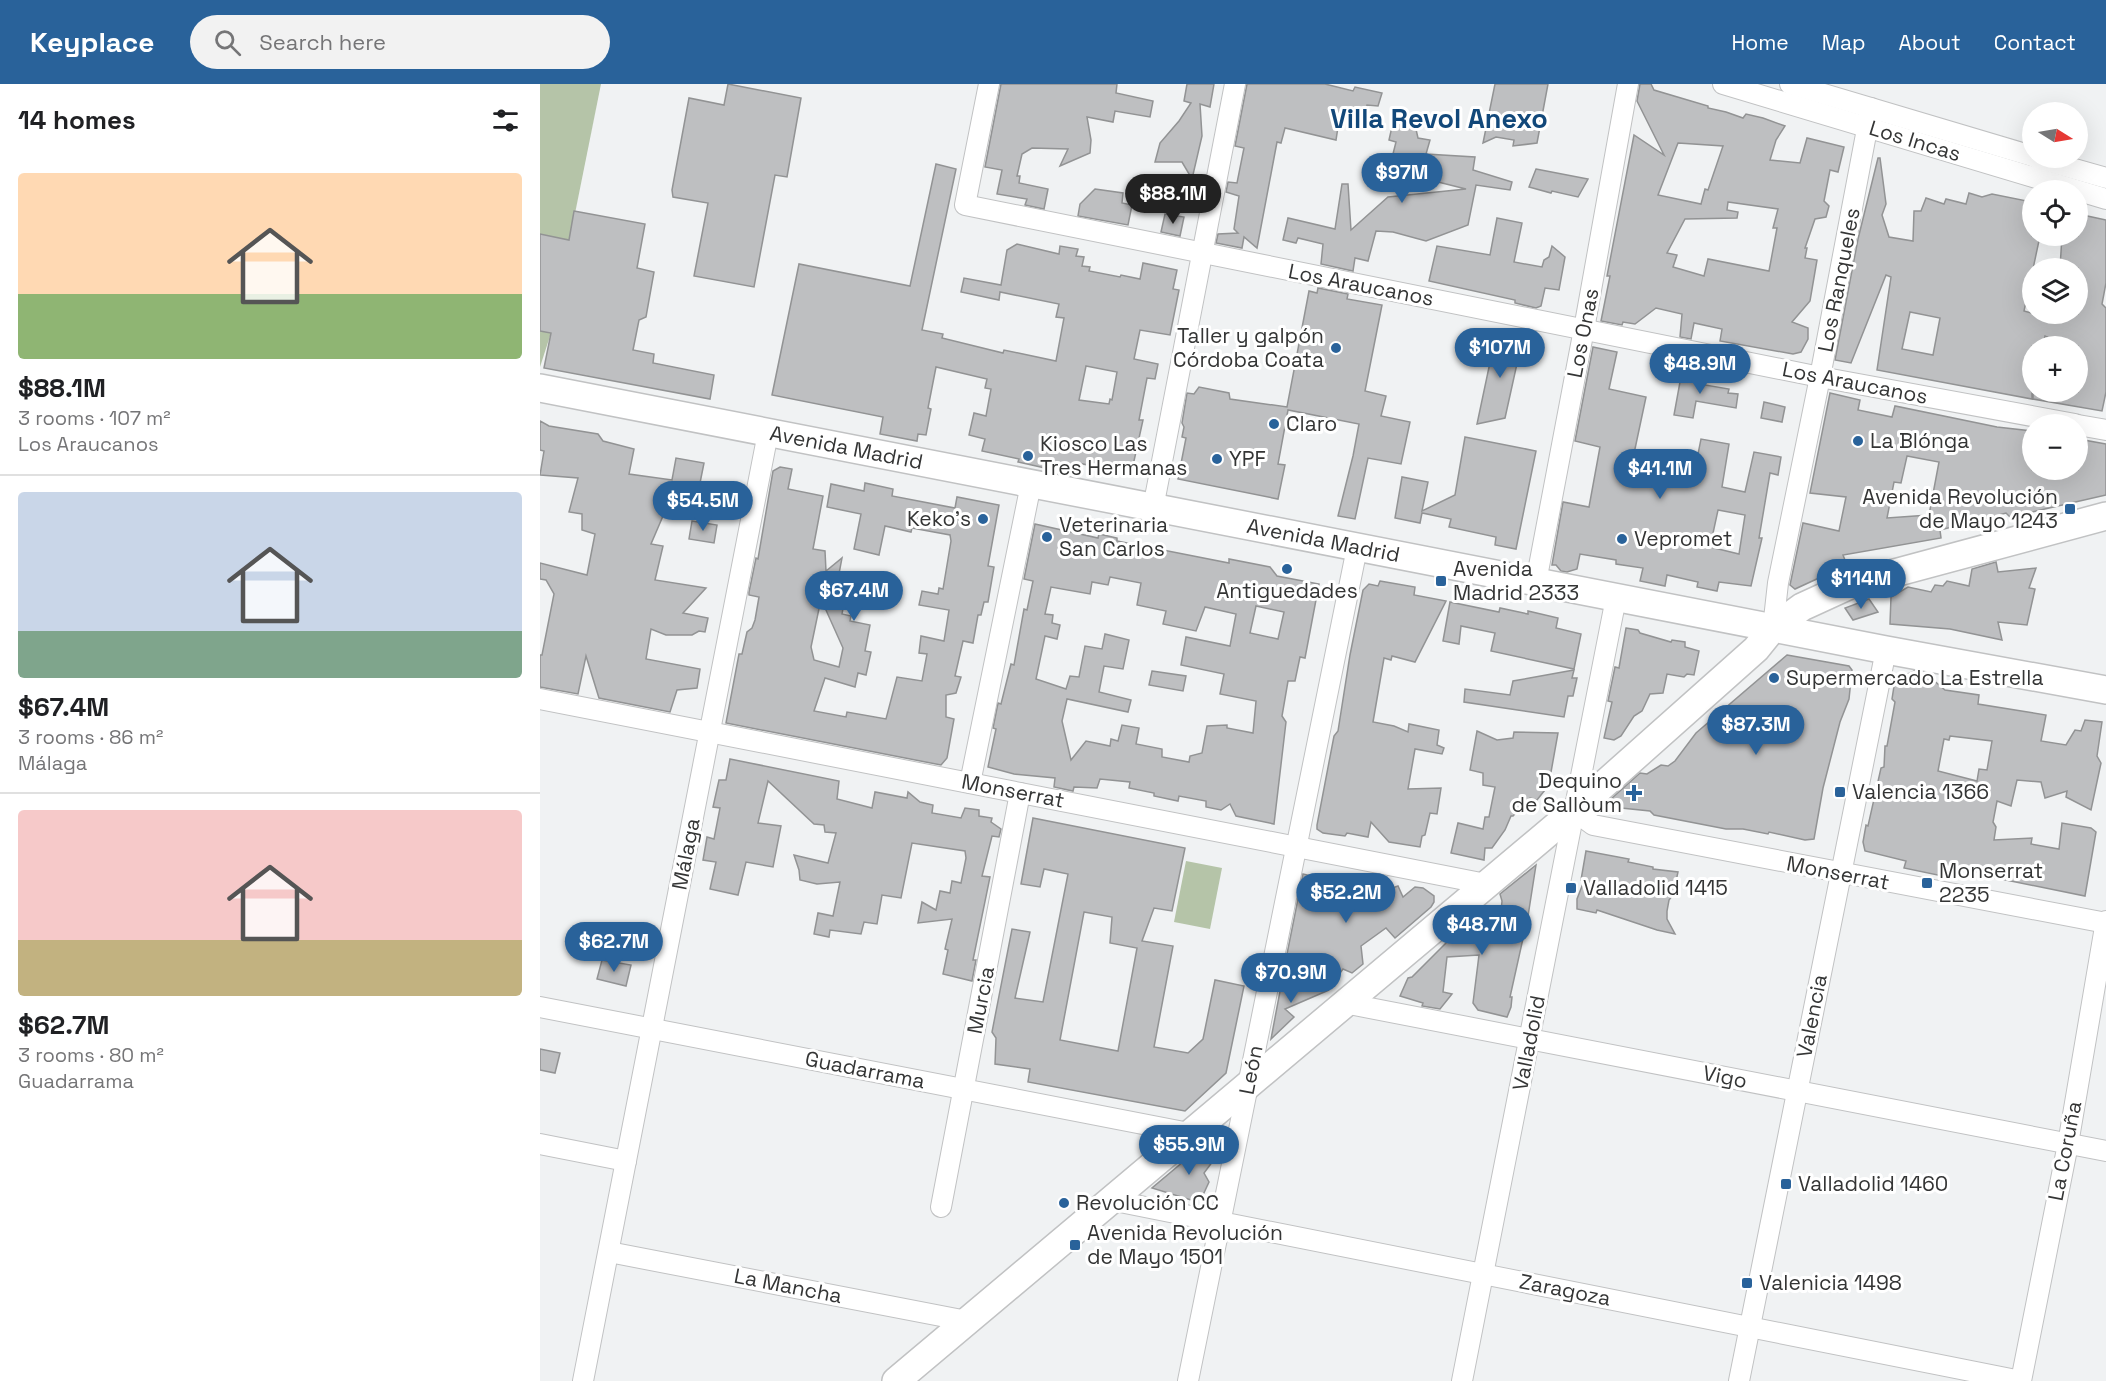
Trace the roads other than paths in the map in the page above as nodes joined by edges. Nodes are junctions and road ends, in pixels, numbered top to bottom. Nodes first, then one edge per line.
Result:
1 (988, 84) edge
2 (1235, 84) edge
3 (1628, 84) edge
4 (1723, 84) edge
5 (1790, 84) edge
6 (1870, 118) junction
7 (2022, 154) edge
8 (2072, 168) edge
9 (2106, 178) edge
10 (2106, 199) edge
11 (1202, 253) junction
12 (1584, 329) junction
13 (1820, 376) junction
14 (540, 388) edge
15 (2022, 415) edge
16 (2088, 427) edge
17 (2106, 430) edge
18 (768, 433) junction
19 (1031, 484) junction
20 (1153, 508) junction
21 (2106, 516) edge
22 (1357, 548) junction
23 (1536, 582) junction
24 (1616, 598) junction
25 (1773, 628) junction
26 (1886, 650) junction
27 (2106, 690) edge
28 (540, 699) edge
29 (710, 732) junction
30 (970, 783) junction
31 (1020, 793) junction
32 (1574, 811) junction
33 (1296, 847) junction
34 (1840, 873) junction
35 (1486, 884) junction
36 (2106, 922) edge
37 (1344, 1003) junction
38 (540, 1007) edge
39 (652, 1029) junction
40 (1529, 1039) junction
41 (1248, 1083) junction
42 (964, 1089) junction
43 (1797, 1091) junction
44 (1189, 1133) junction
45 (540, 1144) edge
46 (2068, 1144) junction
47 (2106, 1151) edge
48 (626, 1161) junction
49 (1110, 1200) junction
50 (941, 1206) dead end
51 (1220, 1222) junction
52 (609, 1252) junction
53 (1483, 1274) junction
54 (967, 1321) junction
55 (1750, 1327) junction
56 (584, 1381) edge
57 (896, 1381) edge
58 (1188, 1381) edge
59 (1462, 1381) edge
60 (1739, 1381) edge
61 (2021, 1381) edge

1 - 11 street, Los Araucanos
2 - 11 street
3 - 12 street, Los Onas
4 - 6 street, Los Incas
5 - 6 street, Los Incas
6 - 7 street, Los Incas
6 - 10 street, Los Incas
6 - 13 street, Los Ranqueles
8 - 9 street, Los Incas
11 - 12 street, Los Araucanos
11 - 20 street
12 - 13 street, Los Araucanos
12 - 23 street, Los Onas
13 - 15 street, Los Araucanos
13 - 25 street, Los Ranqueles
14 - 18 main road, Avenida Madrid
16 - 17 street, Los Araucanos
18 - 19 main road, Avenida Madrid
18 - 29 street, Málaga
19 - 20 main road, Avenida Madrid
19 - 30 street
20 - 22 main road, Avenida Madrid
21 - 25 main road
22 - 23 main road, Avenida Madrid
22 - 33 street, León
23 - 24 main road, Avenida Madrid
24 - 25 main road, Avenida Madrid
24 - 32 street, Valladolid
25 - 26 main road, Avenida Madrid
25 - 32 main road
26 - 27 main road, Avenida Madrid
26 - 34 street, Valencia
28 - 29 street, Monserrat
29 - 30 street, Monserrat
29 - 39 street, Málaga
30 - 31 street, Monserrat
31 - 33 street, Monserrat
31 - 42 street, Murcia
32 - 34 street, Monserrat
32 - 35 main road
32 - 40 street, Valladolid
33 - 35 street, Monserrat
33 - 41 street, León
34 - 36 street, Monserrat
34 - 43 street, Valencia
35 - 37 main road
36 - 46 street, La Coruña
37 - 40 street, Vigo
37 - 41 main road
38 - 39 street, Guadarrama
39 - 42 street, Guadarrama
39 - 48 street, Málaga
40 - 43 street, Vigo
40 - 53 street, Valladolid
41 - 44 main road
41 - 51 street, León
42 - 44 street, Guadarrama
42 - 50 street, Murcia
43 - 46 street, Vigo
43 - 55 street, Valencia
44 - 49 main road
45 - 48 street
46 - 47 street, Vigo
46 - 61 street, La Coruña
48 - 52 street, Málaga
49 - 51 street, Zaragoza
49 - 54 main road
51 - 53 street, Zaragoza
51 - 58 street, León
52 - 54 street, La Mancha
52 - 56 street, Málaga
53 - 55 street, Zaragoza
53 - 59 street, Valladolid
54 - 57 main road
55 - 60 street, Valencia
55 - 61 street, Zaragoza

